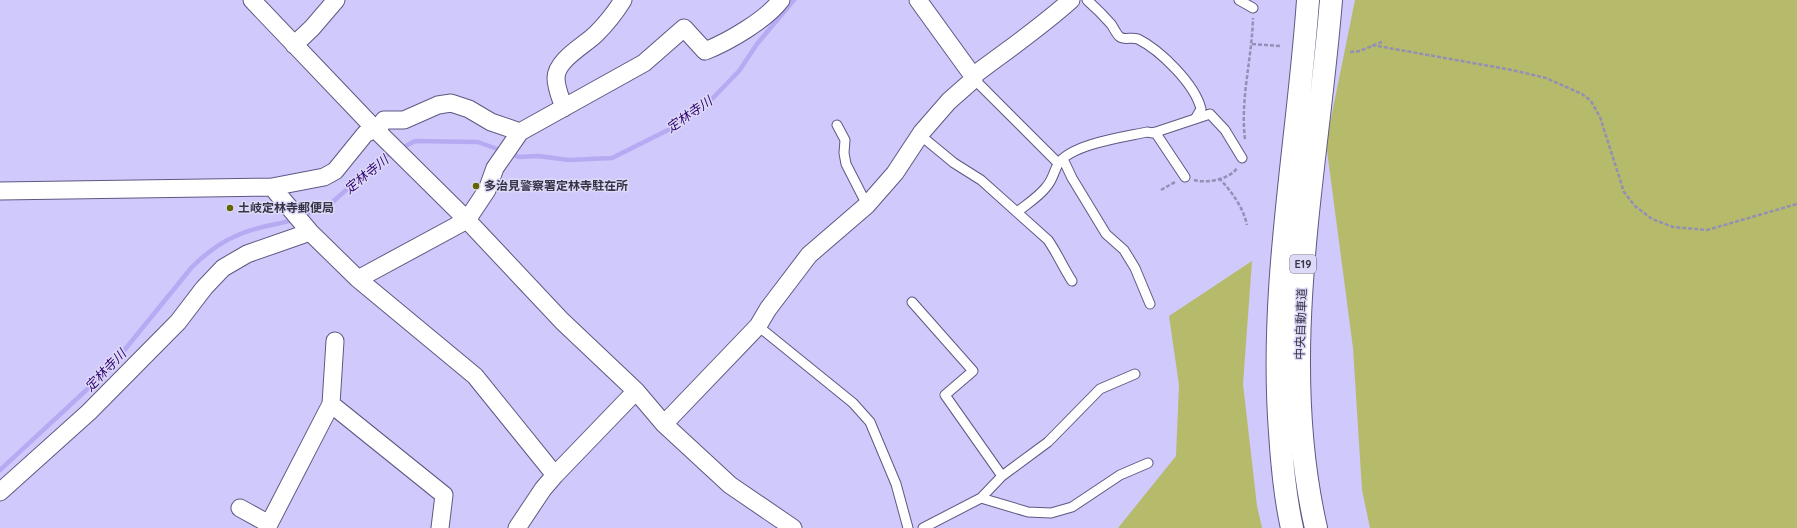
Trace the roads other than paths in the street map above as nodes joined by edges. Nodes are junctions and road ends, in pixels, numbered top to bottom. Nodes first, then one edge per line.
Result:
1 (252, 0) edge
2 (336, 0) edge
3 (623, 0) edge
4 (780, 0) edge
5 (918, 0) edge
6 (1071, 0) edge
7 (1087, 0) edge
8 (1239, 0) edge
9 (1308, 0) edge
10 (1331, 0) edge
11 (1253, 8) road end
12 (294, 45) junction
13 (974, 78) junction
14 (564, 108) junction
15 (1195, 119) junction
16 (837, 125) dead end
17 (375, 129) junction
18 (520, 132) junction
19 (1154, 132) junction
20 (920, 135) junction
21 (1242, 158) road end
22 (1061, 162) junction
23 (1185, 177) road end
24 (272, 187) junction
25 (0, 191) edge
26 (867, 205) junction
27 (1017, 212) junction
28 (467, 220) junction
29 (310, 232) junction
30 (358, 279) junction
31 (1072, 281) dead end
32 (912, 302) dead end
33 (1150, 304) dead end
34 (758, 326) junction
35 (334, 340) dead end
36 (1136, 374) dead end
37 (636, 391) junction
38 (331, 404) junction
39 (664, 424) junction
40 (1148, 463) dead end
41 (555, 474) junction
42 (1002, 476) junction
43 (0, 492) edge
44 (981, 498) junction
45 (240, 508) dead end
46 (440, 528) edge
47 (517, 528) edge
48 (793, 528) edge
49 (908, 528) edge
50 (923, 528) edge
51 (1292, 528) edge
52 (1316, 528) edge

1 - 12 street
2 - 12 street
3 - 14 street
4 - 14 street
5 - 13 street
6 - 13 street
7 - 15 lane
8 - 11 lane
9 - 51 highway, 中央自動車道 / E19
10 - 52 highway, 中央自動車道 / E19
12 - 17 street
13 - 20 street
13 - 22 lane
14 - 18 street
15 - 19 lane
15 - 21 lane
16 - 26 lane
17 - 18 street
17 - 24 street
17 - 28 street
18 - 28 street
19 - 22 lane
19 - 23 lane
20 - 26 street
20 - 27 lane
22 - 27 lane
22 - 33 lane
24 - 25 street
24 - 29 street
26 - 34 street
27 - 31 lane
28 - 30 street
28 - 37 street
29 - 30 street
29 - 43 street
30 - 41 street
32 - 42 lane
34 - 39 street
34 - 49 lane
35 - 38 street
36 - 42 lane
37 - 39 street
37 - 41 street
38 - 45 street
38 - 46 street
39 - 48 street
40 - 44 lane
41 - 47 street
42 - 44 lane
44 - 50 lane

